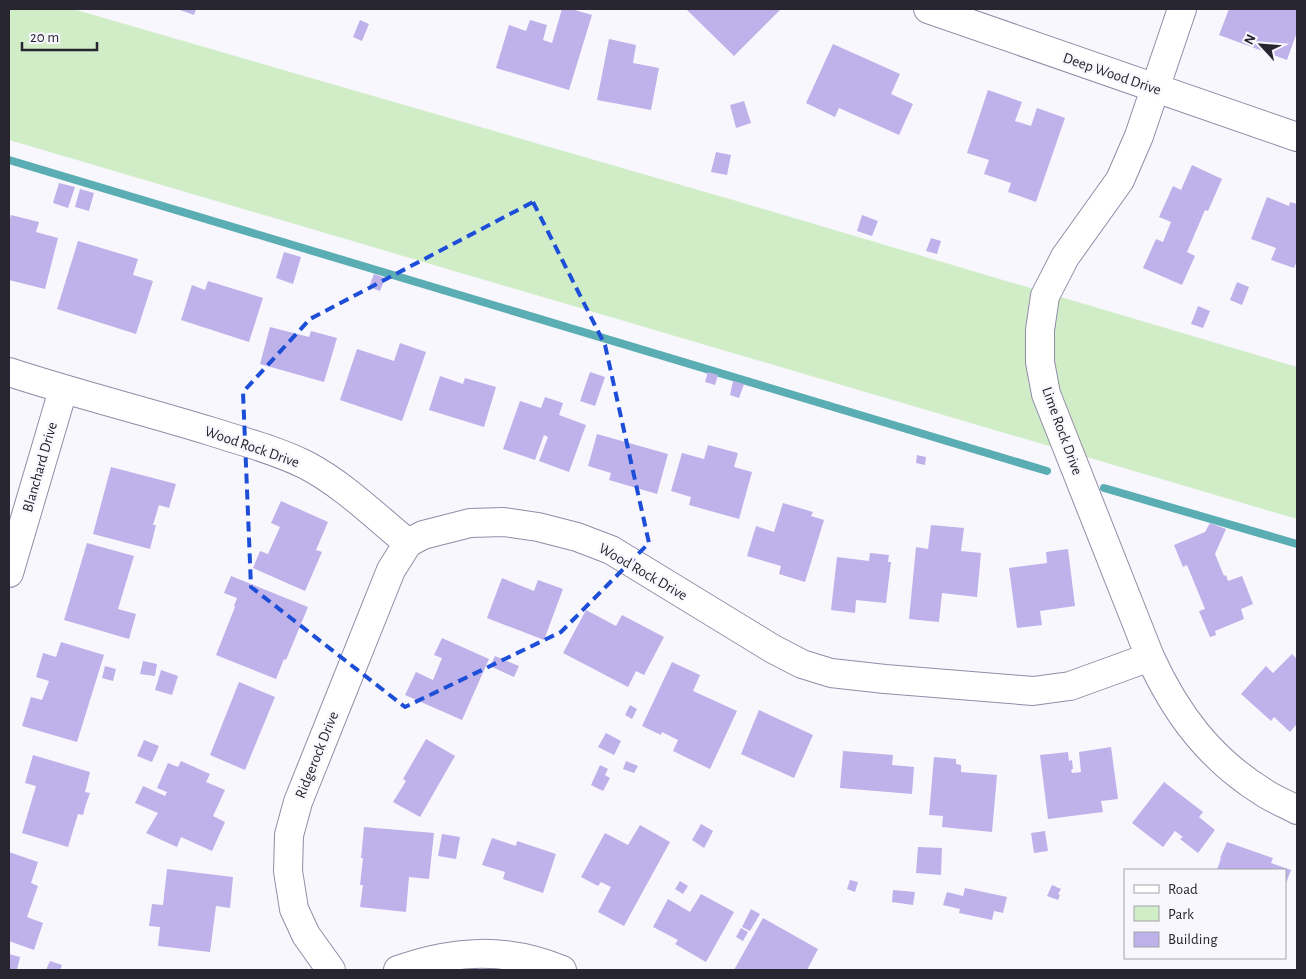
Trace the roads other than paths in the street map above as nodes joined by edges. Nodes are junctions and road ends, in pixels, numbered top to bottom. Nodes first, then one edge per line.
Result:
1 (928, 9) edge
2 (1182, 9) edge
3 (1154, 88) junction
4 (1297, 137) edge
5 (9, 372) edge
6 (63, 390) junction
7 (408, 543) junction
8 (9, 573) edge
9 (1150, 657) junction
10 (1297, 810) edge
11 (331, 970) edge
12 (398, 970) edge
13 (562, 970) edge

1 - 3 street, Deep Wood Drive
2 - 3 street, Lime Rock Drive
3 - 4 street, Deep Wood Drive
3 - 9 street, Lime Rock Drive
5 - 6 street, Wood Rock Drive
6 - 7 street, Wood Rock Drive
6 - 8 street, Blanchard Drive
7 - 9 street, Wood Rock Drive
7 - 11 street, Ridgerock Drive
9 - 10 street, Lime Rock Drive
12 - 13 street

